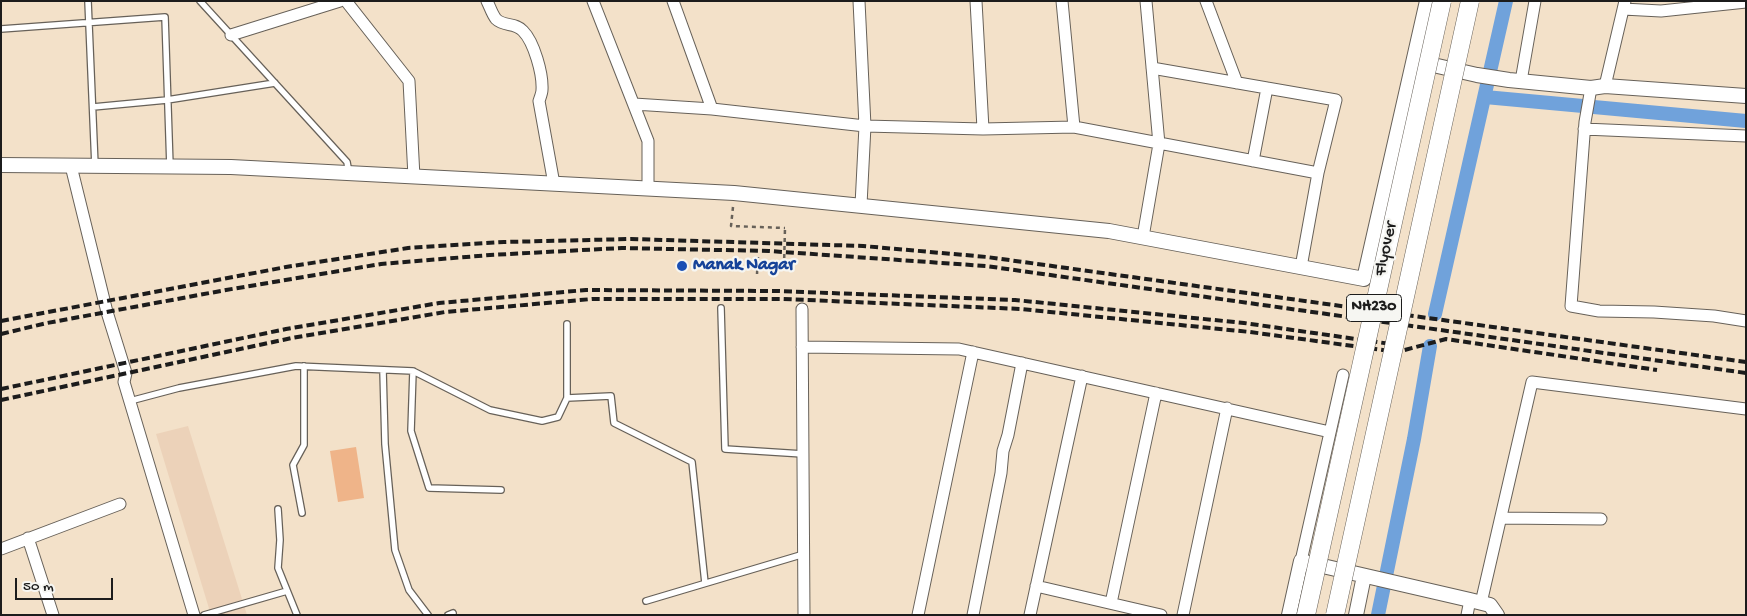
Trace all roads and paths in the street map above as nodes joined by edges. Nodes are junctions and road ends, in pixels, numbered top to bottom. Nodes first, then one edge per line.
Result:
1 (88, 1) edge
2 (200, 1) edge
3 (346, 1) edge
4 (488, 1) edge
5 (593, 1) edge
6 (673, 1) edge
7 (859, 1) edge
8 (976, 1) edge
9 (1062, 1) edge
10 (1146, 1) edge
11 (1206, 1) edge
12 (1427, 1) edge
13 (1442, 1) edge
14 (1470, 1) edge
15 (1536, 1) edge
16 (334, 2) edge
17 (1746, 2) edge
18 (1624, 5) edge
19 (90, 24) junction
20 (1, 28) edge
21 (231, 36) junction
22 (1414, 61) junction
23 (1152, 68) junction
24 (1515, 81) junction
25 (1237, 83) junction
26 (275, 84) junction
27 (1605, 86) junction
28 (1267, 88) junction
29 (1590, 92) junction
30 (1746, 96) edge
31 (167, 100) junction
32 (634, 104) junction
33 (93, 107) junction
34 (712, 109) junction
35 (865, 126) junction
36 (1584, 126) junction
37 (1074, 128) junction
38 (982, 130) junction
39 (1746, 136) edge
40 (1159, 144) junction
41 (1253, 161) junction
42 (1, 165) edge
43 (71, 166) junction
44 (95, 166) junction
45 (170, 167) junction
46 (349, 173) junction
47 (1318, 173) junction
48 (414, 176) junction
49 (554, 184) junction
50 (648, 188) junction
51 (734, 192) junction
52 (861, 205) junction
53 (1143, 237) junction
54 (758, 257) dead end
55 (758, 265) junction
56 (1301, 267) junction
57 (757, 274) dead end
58 (721, 308) dead end
59 (802, 309) dead end
60 (1746, 321) edge
61 (567, 324) dead end
62 (802, 347) junction
63 (973, 352) junction
64 (1022, 363) junction
65 (304, 366) junction
66 (383, 370) junction
67 (413, 371) junction
68 (1343, 375) dead end
69 (1082, 376) junction
70 (1156, 393) junction
71 (567, 398) junction
72 (130, 401) junction
73 (1227, 408) junction
74 (1746, 410) edge
75 (1330, 432) junction
76 (803, 454) junction
77 (501, 490) dead end
78 (120, 504) dead end
79 (278, 509) dead end
80 (302, 513) dead end
81 (1500, 518) junction
82 (1601, 519) dead end
83 (28, 538) junction
84 (1, 549) edge
85 (804, 554) junction
86 (1301, 561) junction
87 (1368, 576) junction
88 (705, 583) junction
89 (1036, 586) junction
90 (287, 591) junction
91 (646, 601) dead end
92 (1476, 601) junction
93 (1110, 603) junction
94 (53, 615) edge
95 (194, 615) edge
96 (204, 615) edge
97 (296, 615) edge
98 (428, 615) edge
99 (448, 615) edge
100 (453, 615) edge
101 (804, 615) edge
102 (918, 615) edge
103 (973, 615) edge
104 (1030, 615) edge
105 (1161, 615) edge
106 (1183, 615) edge
107 (1289, 615) edge
108 (1306, 615) edge
109 (1335, 615) edge
110 (1356, 615) edge
111 (1467, 615) edge
112 (1497, 615) edge

1 - 19 lane
2 - 21 lane
3 - 48 street
4 - 49 street
5 - 32 street
6 - 34 street
7 - 35 street
8 - 38 street
9 - 37 street
10 - 23 street
11 - 25 street
12 - 22 street
13 - 108 highway, Flyover / NH230, bridge
14 - 109 highway, Flyover / NH230, bridge
15 - 24 street
16 - 21 street
17 - 18 street
18 - 27 street
19 - 20 lane
19 - 31 lane
19 - 33 lane
21 - 26 lane
22 - 24 street
22 - 56 street
23 - 25 street
23 - 40 street
24 - 29 street
25 - 28 street
26 - 31 lane
26 - 46 lane
27 - 29 street
27 - 30 street
28 - 41 street
28 - 47 street
29 - 36 street
31 - 33 lane
31 - 45 lane
32 - 34 street
32 - 50 street
33 - 44 lane
34 - 35 street
35 - 38 street
35 - 52 street
36 - 39 street
36 - 60 street
37 - 38 street
37 - 40 street
40 - 41 street
40 - 53 street
41 - 47 street
42 - 43 street
43 - 44 street
43 - 72 street
44 - 45 street
45 - 46 street
46 - 48 street
47 - 56 street
48 - 49 street
49 - 50 street
50 - 51 street
51 - 52 street
51 - 55 path, bridge
52 - 53 street
53 - 56 street
54 - 55 path
55 - 57 path
58 - 76 lane
59 - 62 street
61 - 71 lane
62 - 63 street
62 - 76 street
63 - 64 street
63 - 102 street
64 - 69 street
64 - 103 street
65 - 66 lane
65 - 72 lane
65 - 80 lane
66 - 67 lane
66 - 98 lane
67 - 71 lane
67 - 77 lane
68 - 75 street
69 - 70 street
69 - 89 street
70 - 73 street
70 - 93 street
71 - 88 lane
72 - 95 street
73 - 75 street
73 - 106 street
74 - 81 street
75 - 86 street
76 - 85 street
78 - 83 street
79 - 90 lane
81 - 82 street
81 - 92 street
83 - 84 street
83 - 94 street
85 - 88 lane
85 - 101 street
86 - 87 street
86 - 107 street
87 - 92 street
87 - 110 street
88 - 91 lane
89 - 93 street
89 - 104 street
90 - 96 lane
90 - 97 lane
92 - 111 street
92 - 112 street
93 - 105 street
99 - 100 lane

